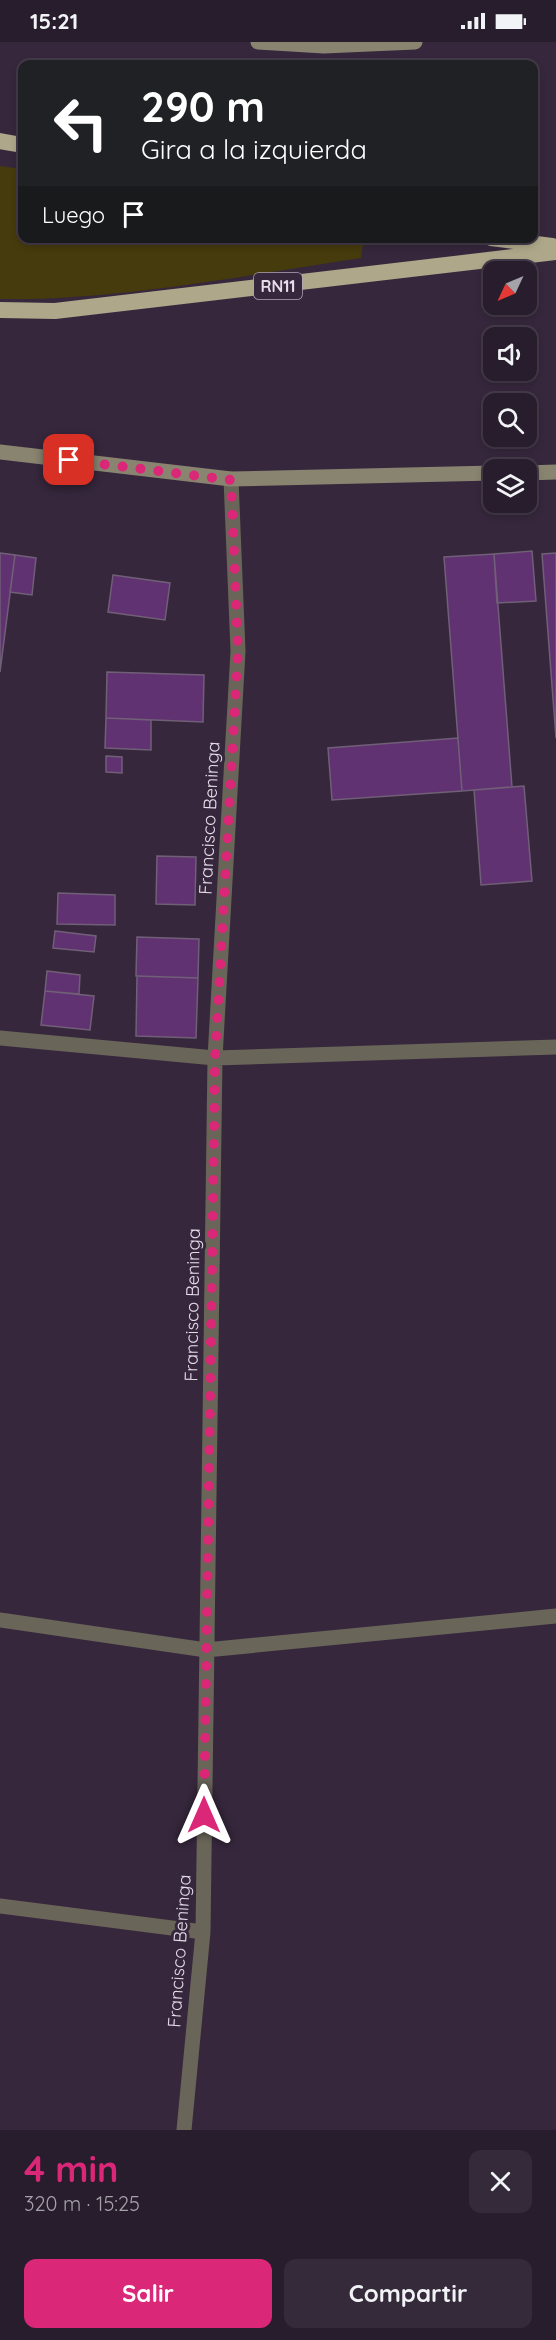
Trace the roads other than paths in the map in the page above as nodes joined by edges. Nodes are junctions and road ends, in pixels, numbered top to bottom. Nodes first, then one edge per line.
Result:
1 (258, 42) edge
2 (415, 42) edge
3 (0, 141) edge
4 (18, 144) edge
5 (527, 243) edge
6 (556, 247) edge
7 (556, 252) edge
8 (0, 310) edge
9 (0, 452) edge
10 (556, 472) edge
11 (537, 473) edge
12 (483, 474) edge
13 (231, 480) junction
14 (0, 1038) edge
15 (556, 1047) edge
16 (215, 1059) junction
17 (556, 1616) edge
18 (0, 1620) edge
19 (206, 1650) junction
20 (0, 1906) edge
21 (203, 1932) junction
22 (184, 2130) edge

1 - 2 main road
3 - 4 highway
5 - 6 highway
7 - 8 highway, RN11
9 - 13 main road
10 - 11 main road
12 - 13 main road
13 - 16 street, Francisco Beninga
14 - 16 street
15 - 16 street
16 - 19 street, Francisco Beninga
17 - 19 street
18 - 19 street
19 - 21 street, Francisco Beninga
20 - 21 street
21 - 22 street, Francisco Beninga

